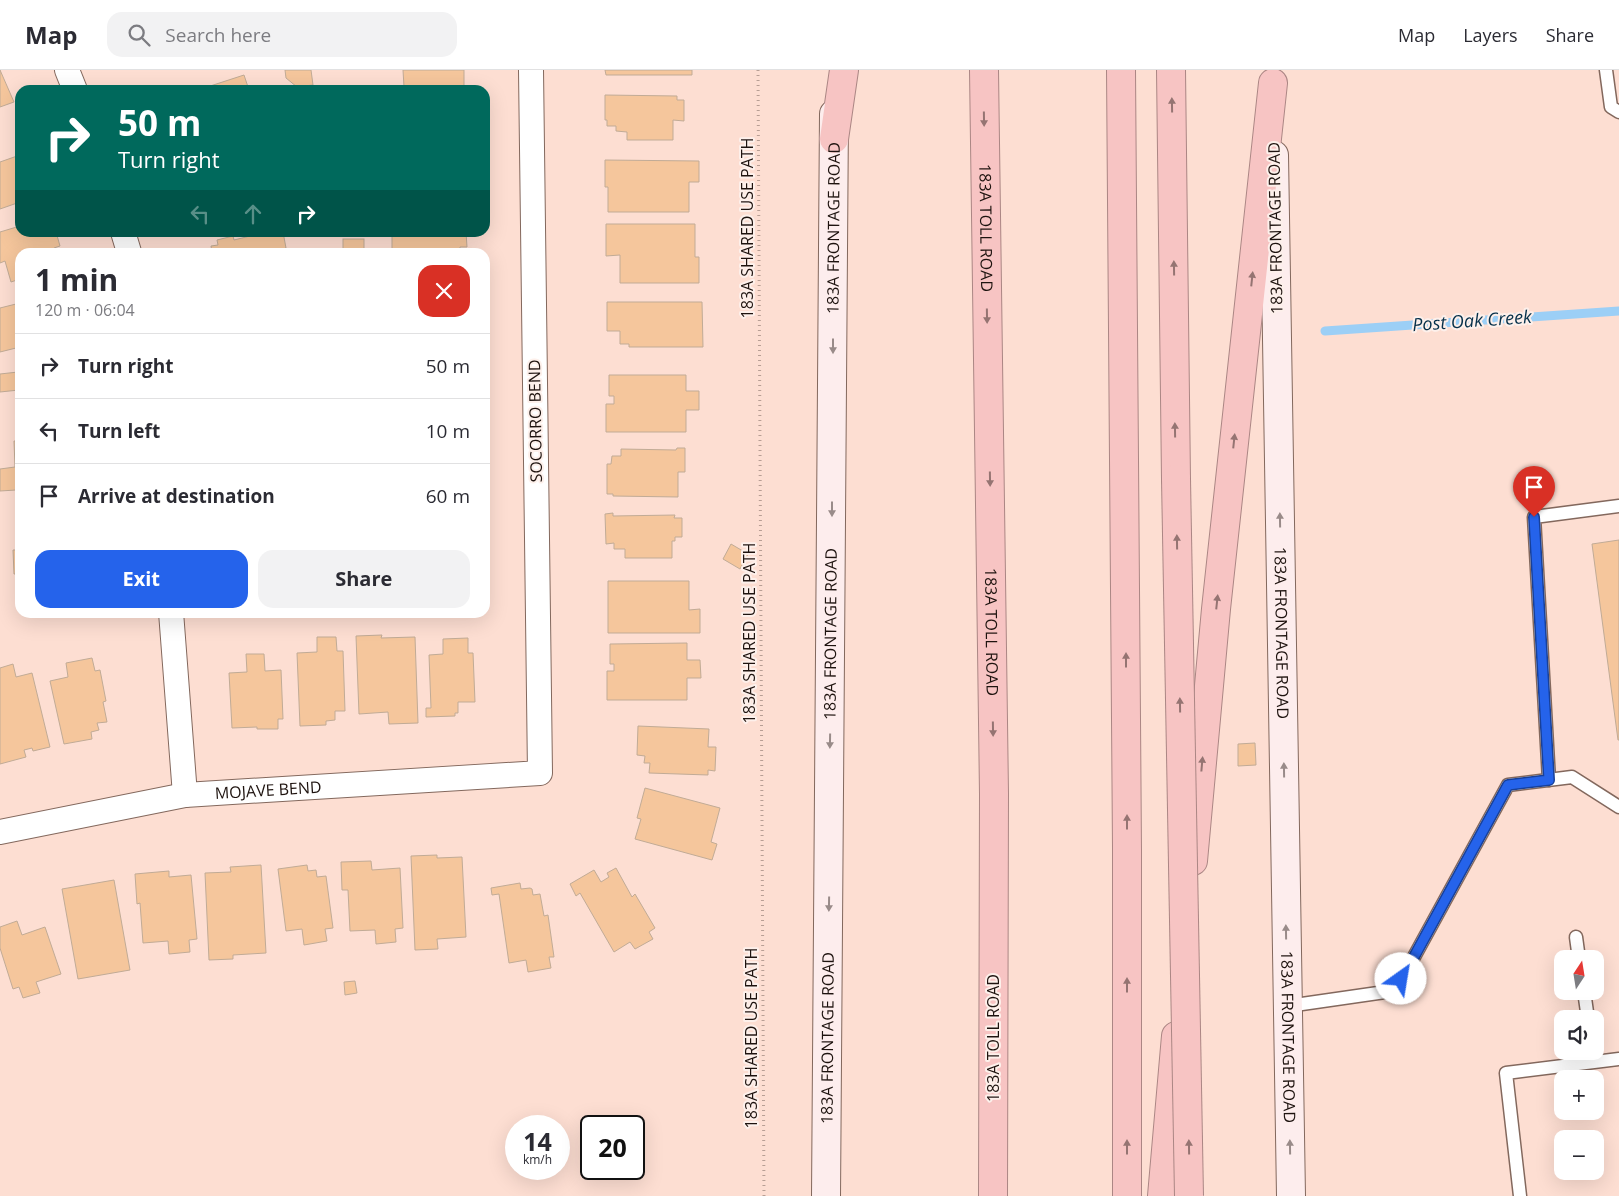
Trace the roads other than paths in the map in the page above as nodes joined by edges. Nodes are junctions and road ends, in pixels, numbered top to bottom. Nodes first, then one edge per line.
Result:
1 (67, 70) edge
2 (531, 70) edge
3 (833, 70) edge
4 (844, 70) edge
5 (984, 70) edge
6 (1121, 70) edge
7 (1171, 70) edge
8 (1606, 70) edge
9 (1273, 77) edge
10 (73, 85) edge
11 (1619, 112) edge
12 (834, 139) junction
13 (1619, 506) edge
14 (171, 618) edge
15 (540, 773) joint
16 (1549, 780) junction
17 (185, 795) junction
18 (1619, 808) edge
19 (0, 832) edge
20 (1576, 936) dead end
21 (1578, 950) edge
22 (1288, 1006) junction
23 (1604, 1058) edge
24 (1619, 1059) edge
25 (1577, 1060) edge
26 (826, 1196) edge
27 (993, 1196) edge
28 (1127, 1196) edge
29 (1162, 1196) edge
30 (1190, 1196) edge
31 (1291, 1196) edge
32 (1520, 1196) edge

1 - 10 street
2 - 15 street, SOCORRO BEND
3 - 12 main road, 183A FRONTAGE ROAD
4 - 12 highway
5 -> 27 highway, 183A TOLL ROAD
28 -> 6 highway
30 -> 7 highway, bridge
8 - 11 lane
22 -> 9 main road, 183A FRONTAGE ROAD
29 -> 9 highway
12 -> 26 main road, 183A FRONTAGE ROAD
13 - 16 lane
14 - 17 street
15 - 17 street, MOJAVE BEND
16 - 18 lane
16 - 22 lane
17 - 19 street, MOJAVE BEND
20 - 21 lane
31 -> 22 main road, 183A FRONTAGE ROAD
23 - 24 lane
25 - 32 lane

